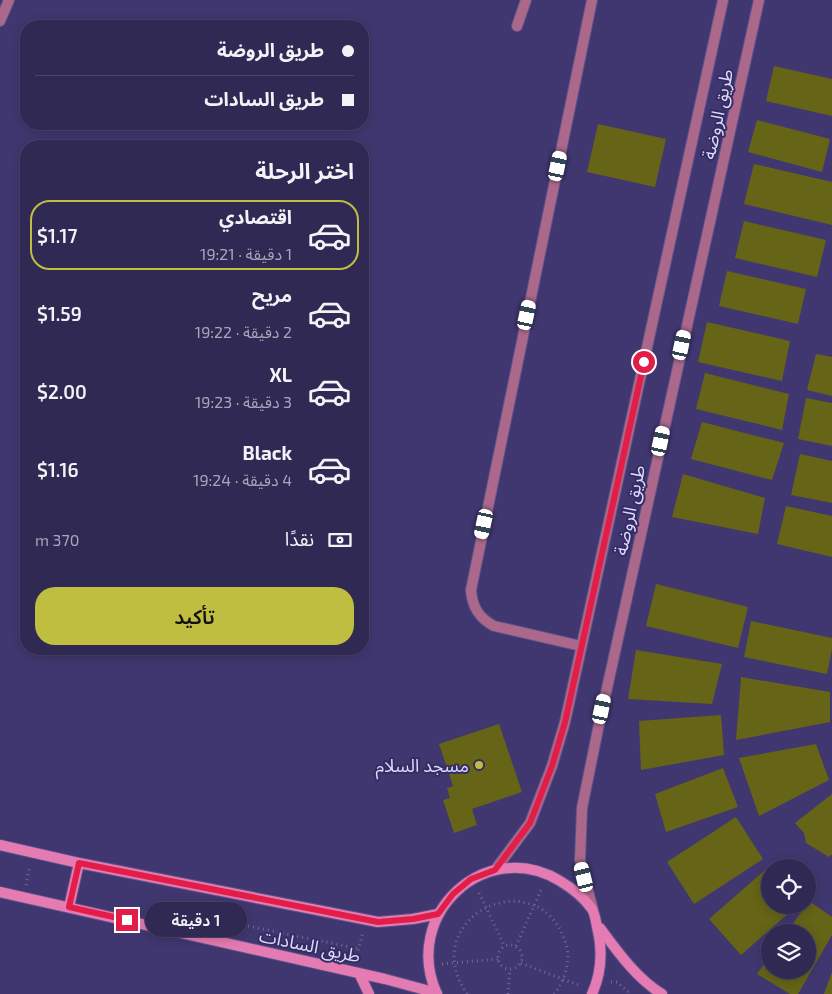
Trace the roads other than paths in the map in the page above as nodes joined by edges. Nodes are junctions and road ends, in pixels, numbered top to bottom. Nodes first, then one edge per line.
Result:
1 (9, 0) edge
2 (526, 0) edge
3 (592, 0) edge
4 (723, 0) edge
5 (758, 0) edge
6 (0, 21) edge
7 (517, 26) dead end
8 (581, 646) junction
9 (0, 845) edge
10 (79, 863) junction
11 (495, 870) junction
12 (0, 892) edge
13 (69, 907) junction
14 (593, 910) junction
15 (438, 914) junction
16 (596, 922) junction
17 (355, 972) junction
18 (437, 993) edge
19 (592, 993) edge
20 (370, 994) edge
21 (662, 994) edge

1 - 6 street
2 - 7 street
3 - 8 street
4 - 8 street, طريق الروضة
5 - 14 street, طريق الروضة
8 - 11 street, طريق الروضة
9 - 10 main road, طريق السادات
10 - 13 main road
10 - 15 main road, طريق السادات
11 - 14 main road
11 - 15 main road
12 - 13 main road, طريق السادات
13 - 17 main road, طريق السادات
14 - 16 main road
15 - 18 main road
16 - 19 main road
16 - 21 main road
17 - 18 main road, طريق السادات
17 - 20 main road

